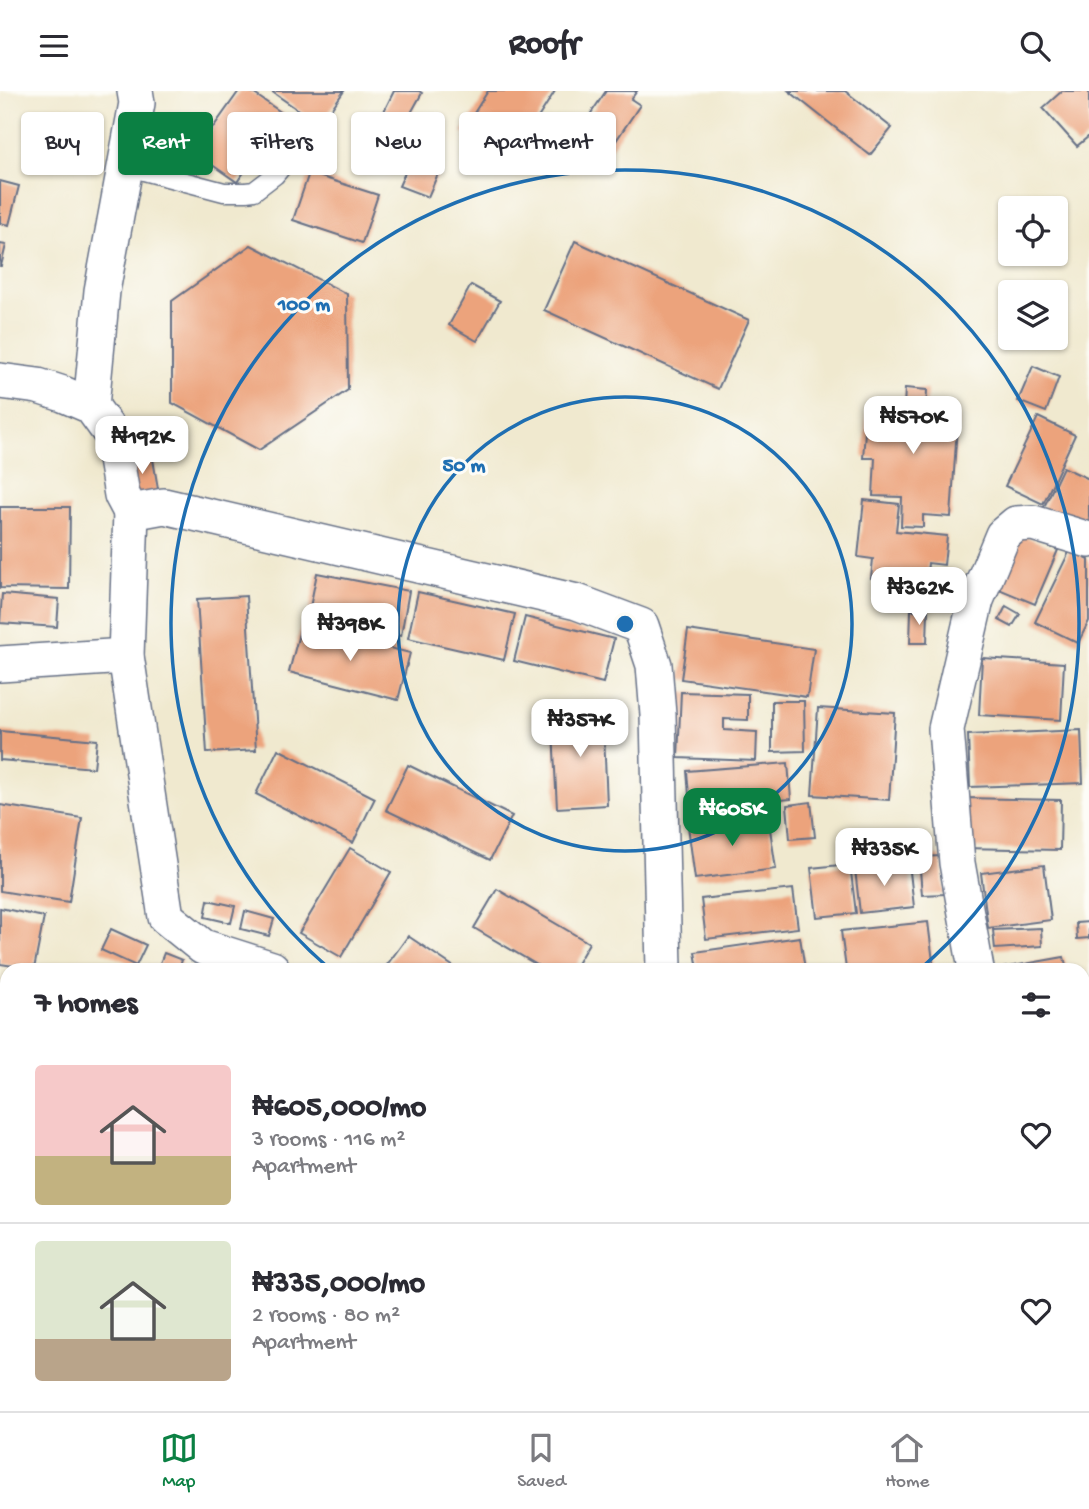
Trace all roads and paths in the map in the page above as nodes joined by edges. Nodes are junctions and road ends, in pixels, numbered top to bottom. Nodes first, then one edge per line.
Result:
1 (135, 91) edge
2 (135, 112) edge
3 (123, 175) edge
4 (159, 175) edge
5 (275, 175) edge
6 (0, 381) edge
7 (90, 406) junction
8 (131, 512) junction
9 (1089, 540) edge
10 (126, 656) junction
11 (0, 664) edge
12 (253, 963) edge
13 (664, 963) edge
14 (975, 963) edge

1 - 2 street
3 - 7 street
4 - 5 lane
6 - 7 street
7 - 8 street
8 - 10 street
8 - 13 street
9 - 14 street
10 - 11 street
10 - 12 street

